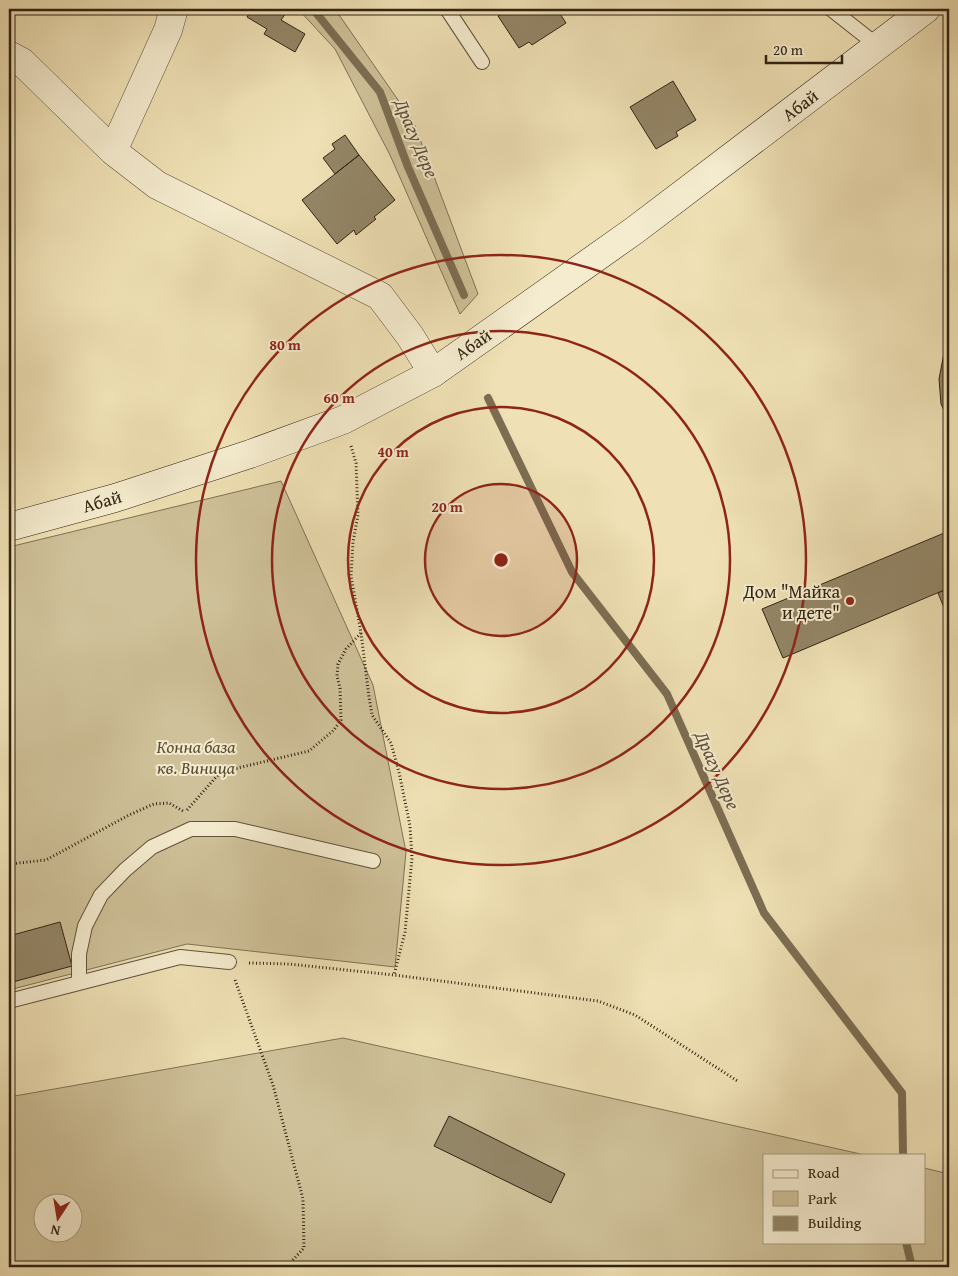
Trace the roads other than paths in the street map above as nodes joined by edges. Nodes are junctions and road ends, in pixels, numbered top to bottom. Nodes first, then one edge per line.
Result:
1 (174, 9) edge
2 (447, 9) edge
3 (831, 9) edge
4 (926, 9) edge
5 (878, 46) junction
6 (9, 54) edge
7 (482, 62) dead end
8 (113, 151) junction
9 (433, 372) junction
10 (9, 527) edge
11 (373, 860) dead end
12 (229, 962) road end
13 (79, 983) junction
14 (9, 1001) edge

1 - 8 street
2 - 7 lane
3 - 5 lane
4 - 5 street, Абай
5 - 9 street, Абай
6 - 8 street
8 - 9 street
9 - 10 street, Абай
11 - 13 lane
12 - 13 lane
13 - 14 lane

